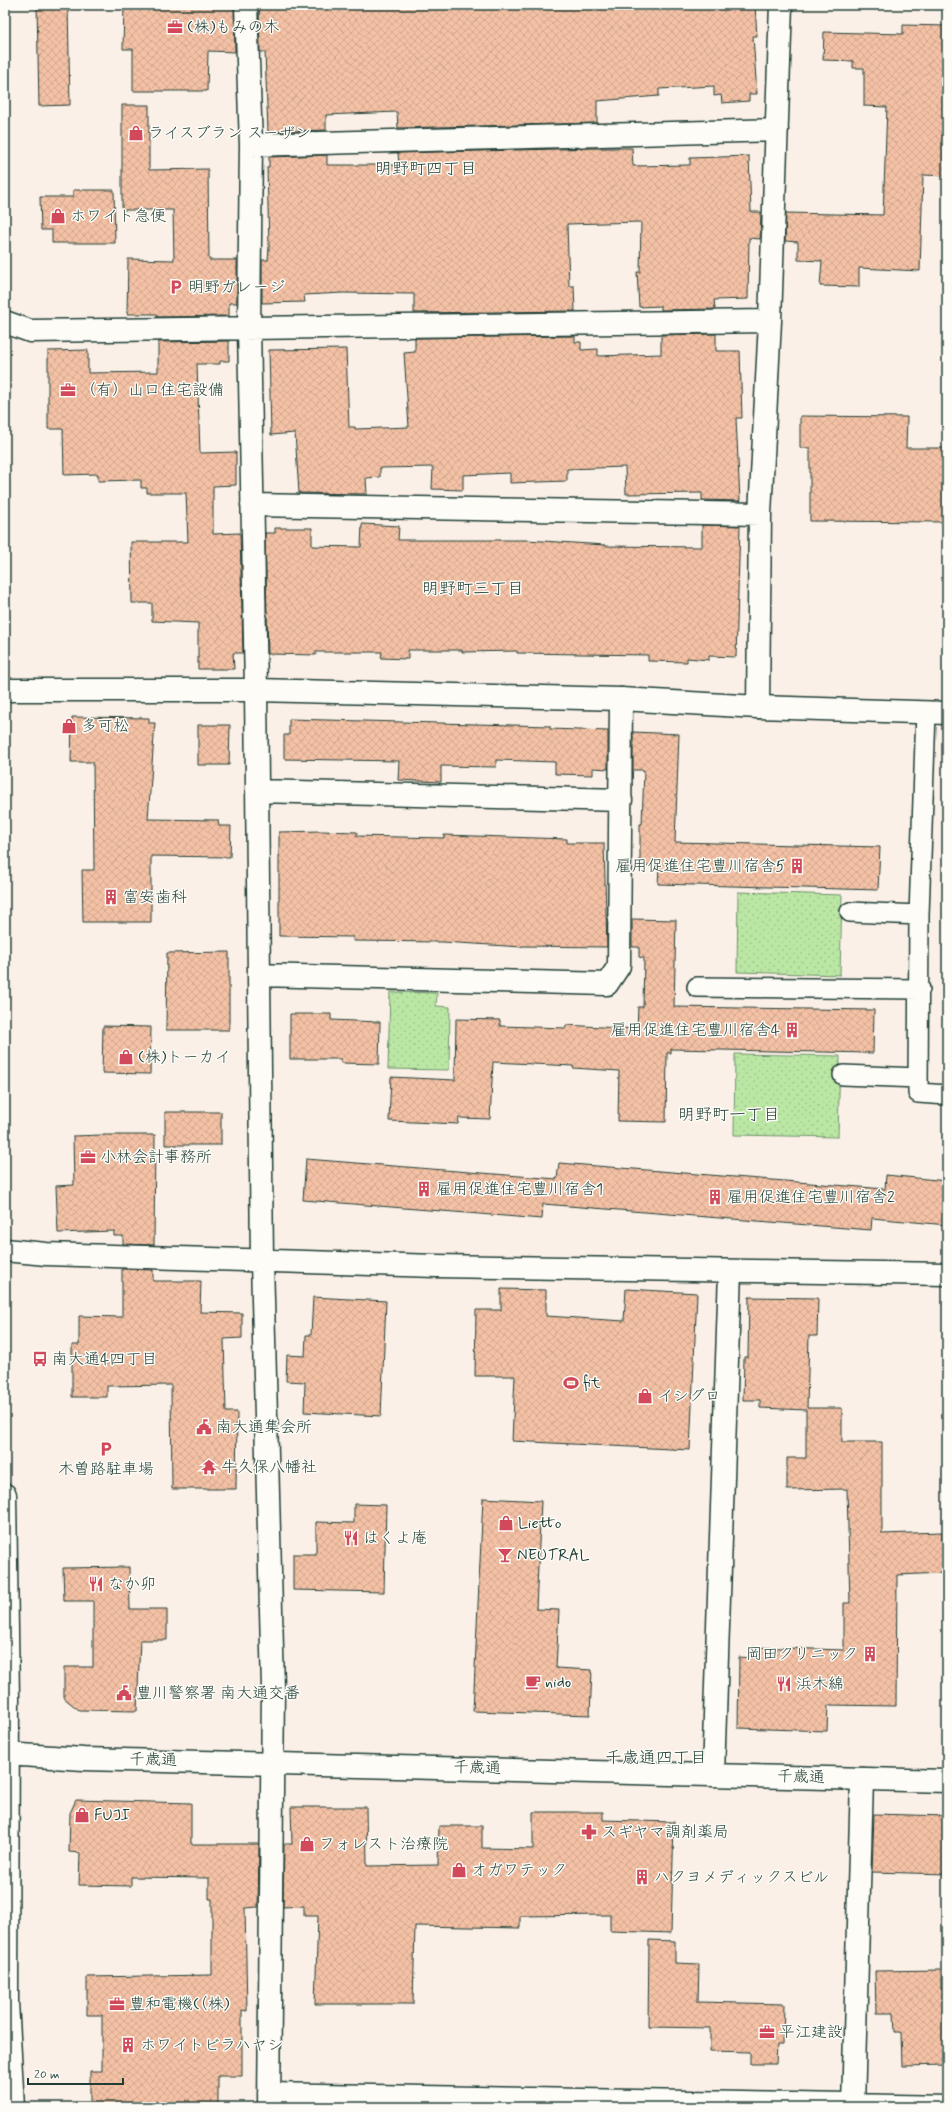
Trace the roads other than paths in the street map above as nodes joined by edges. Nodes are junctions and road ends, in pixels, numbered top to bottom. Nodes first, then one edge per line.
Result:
1 (246, 5) edge
2 (781, 5) edge
3 (777, 130) junction
4 (251, 145) junction
5 (770, 321) junction
6 (5, 322) edge
7 (250, 328) junction
8 (252, 504) junction
9 (760, 514) junction
10 (5, 690) edge
11 (256, 690) junction
12 (621, 699) junction
13 (758, 707) junction
14 (936, 713) edge
15 (256, 791) junction
16 (621, 800) junction
17 (850, 912) dead end
18 (920, 915) junction
19 (259, 975) junction
20 (697, 988) dead end
21 (920, 989) junction
22 (843, 1075) dead end
23 (918, 1078) junction
24 (947, 1095) edge
25 (5, 1250) edge
26 (262, 1261) junction
27 (730, 1271) junction
28 (947, 1274) edge
29 (5, 1495) edge
30 (6, 1754) edge
31 (273, 1762) junction
32 (713, 1774) junction
33 (862, 1779) junction
34 (947, 1781) edge
35 (269, 2101) edge
36 (853, 2106) edge
37 (13, 2107) edge
38 (947, 2107) edge

1 - 4 street
2 - 3 street
3 - 4 street
3 - 5 street
4 - 7 street
5 - 7 street
5 - 9 street
6 - 7 street
7 - 8 street
8 - 9 street
8 - 11 street
9 - 13 street
10 - 11 street
11 - 12 street
11 - 15 street
12 - 13 street
12 - 16 street
13 - 14 street
14 - 18 lane
15 - 16 street
15 - 19 street
16 - 19 street
17 - 18 lane
18 - 21 lane
19 - 26 street
20 - 21 lane
21 - 23 lane
22 - 23 lane
23 - 24 lane
25 - 26 street
26 - 27 street
26 - 31 street
27 - 28 street
27 - 32 street
29 - 30 street
30 - 31 street, 千歳通
30 - 37 street
31 - 32 street, 千歳通
31 - 35 street
32 - 33 street, 千歳通
33 - 34 street, 千歳通
33 - 36 street
35 - 36 street
36 - 38 street

